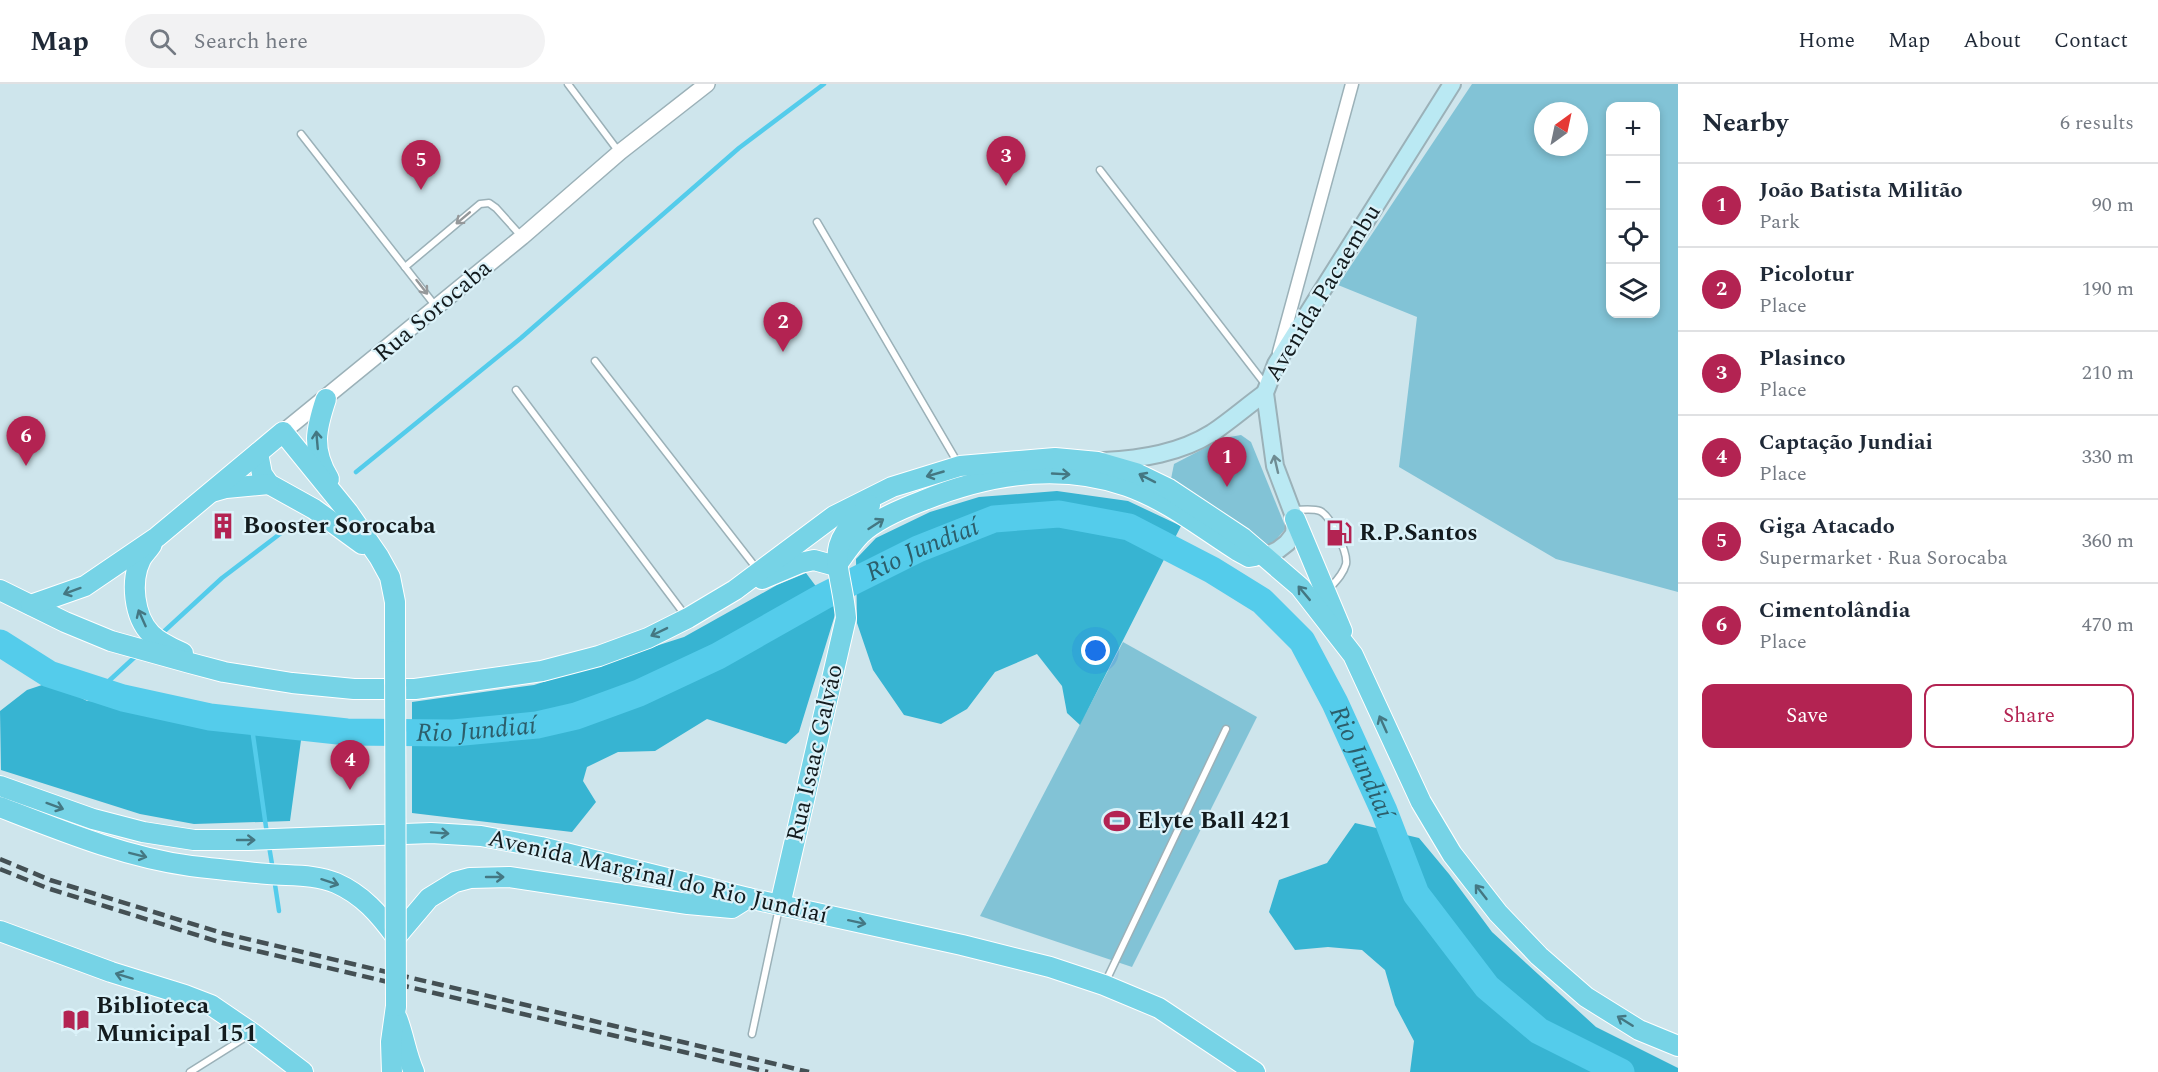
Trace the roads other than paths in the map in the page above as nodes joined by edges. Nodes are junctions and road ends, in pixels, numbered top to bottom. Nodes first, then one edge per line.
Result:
1 (568, 84) edge
2 (707, 84) edge
3 (1352, 84) edge
4 (1452, 84) edge
5 (301, 134) dead end
6 (620, 152) junction
7 (1100, 170) dead end
8 (817, 222) dead end
9 (522, 237) junction
10 (405, 267) junction
11 (437, 308) junction
12 (595, 361) dead end
13 (1276, 364) junction
14 (516, 390) dead end
15 (1266, 390) junction
16 (327, 399) junction
17 (283, 432) junction
18 (258, 453) junction
19 (1098, 462) junction
20 (960, 466) junction
21 (269, 484) junction
22 (892, 487) junction
23 (208, 493) junction
24 (348, 512) junction
25 (1294, 514) junction
26 (157, 537) junction
27 (379, 556) junction
28 (1265, 556) junction
29 (838, 571) junction
30 (760, 572) junction
31 (0, 590) edge
32 (735, 590) junction
33 (1326, 592) junction
34 (31, 605) junction
35 (688, 618) junction
36 (1353, 655) junction
37 (224, 672) junction
38 (1226, 729) dead end
39 (0, 786) edge
40 (0, 807) edge
41 (748, 898) junction
42 (780, 905) junction
43 (0, 931) edge
44 (396, 937) junction
45 (1104, 985) junction
46 (396, 1010) junction
47 (252, 1033) junction
48 (752, 1034) dead end
49 (1678, 1046) edge
50 (190, 1072) edge
51 (303, 1072) edge
52 (392, 1072) edge
53 (414, 1072) edge
54 (1255, 1072) edge

1 - 6 lane
2 - 6 street, Rua Sorocaba
3 - 13 street
4 - 13 main road, Avenida Pacaembu
5 - 10 lane
6 - 9 street, Rua Sorocaba
7 - 15 lane
8 - 20 lane
9 -> 10 lane
9 - 11 street, Rua Sorocaba
10 -> 11 lane
11 - 16 street, Rua Sorocaba
12 - 30 lane
13 - 15 main road, Avenida Pacaembu
14 - 35 lane
15 - 19 main road
25 -> 15 main road, Avenida Pacaembu
16 - 17 street, Rua Sorocaba
24 -> 16 main road
17 - 18 main road, Rua Sorocaba
17 - 24 main road
18 - 21 main road
18 - 23 main road, Rua Sorocaba
19 - 20 main road
28 -> 19 main road
20 -> 22 main road
21 - 23 main road
21 - 27 main road
22 - 29 main road
22 - 30 main road
23 - 26 main road, Rua Sorocaba
24 - 27 main road
25 - 28 main road
25 - 33 main road
25 - 33 lane
26 -> 34 main road
37 -> 26 main road
27 - 44 main road, bridge
29 -> 28 main road
36 -> 28 main road
29 - 32 main road
29 - 42 main road, Rua Isaac Galvão
30 - 32 main road
31 - 34 main road
32 - 35 main road
33 - 36 main road
34 - 37 main road
35 -> 37 main road
49 -> 36 main road
38 - 45 lane
39 -> 41 main road, Avenida Marginal do Rio Jundiaí
40 -> 44 main road
41 - 42 main road, Avenida Marginal do Rio Jundiaí
44 -> 41 main road
42 -> 45 main road, Avenida Marginal do Rio Jundiaí
42 - 48 lane
47 -> 43 main road
44 - 46 main road, bridge
45 - 54 main road, Avenida Marginal do Rio Jundiaí
46 - 52 main road
46 - 53 main road
47 - 50 lane
47 - 51 main road

